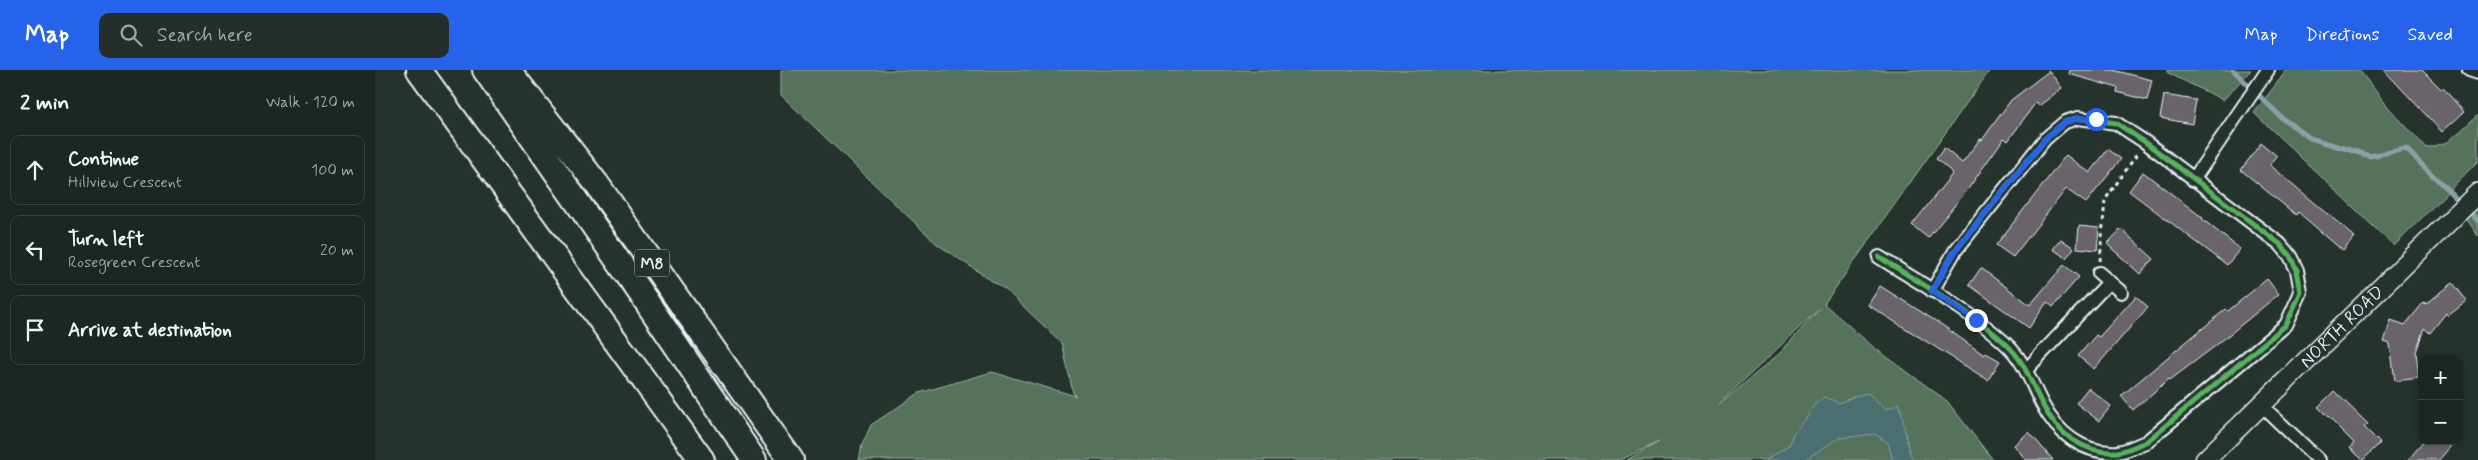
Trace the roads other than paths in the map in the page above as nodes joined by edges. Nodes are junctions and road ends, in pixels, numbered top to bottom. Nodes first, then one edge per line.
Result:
1 (419, 70) edge
2 (485, 70) edge
3 (508, 70) edge
4 (2469, 70) edge
5 (2478, 73) edge
6 (2265, 74) edge
7 (2193, 180) junction
8 (2478, 192) edge
9 (1879, 257) dead end
10 (2099, 273) road end
11 (2109, 282) junction
12 (1932, 291) junction
13 (2121, 292) dead end
14 (2027, 370) junction
15 (2260, 404) junction
16 (676, 422) junction
17 (697, 460) edge
18 (702, 460) edge
19 (754, 460) edge
20 (791, 460) edge
21 (2205, 460) edge
22 (2319, 460) edge

1 - 16 highway
2 - 19 highway, M8
3 - 20 highway, M8
4 - 5 street
6 - 7 street
7 - 12 street
7 - 14 street
8 - 15 main road, NORTH ROAD
9 - 12 street
10 - 11 street
11 - 13 street
11 - 14 street
12 - 14 street
15 - 21 main road, NORTH ROAD
15 - 22 street
16 - 17 highway
16 - 18 highway

